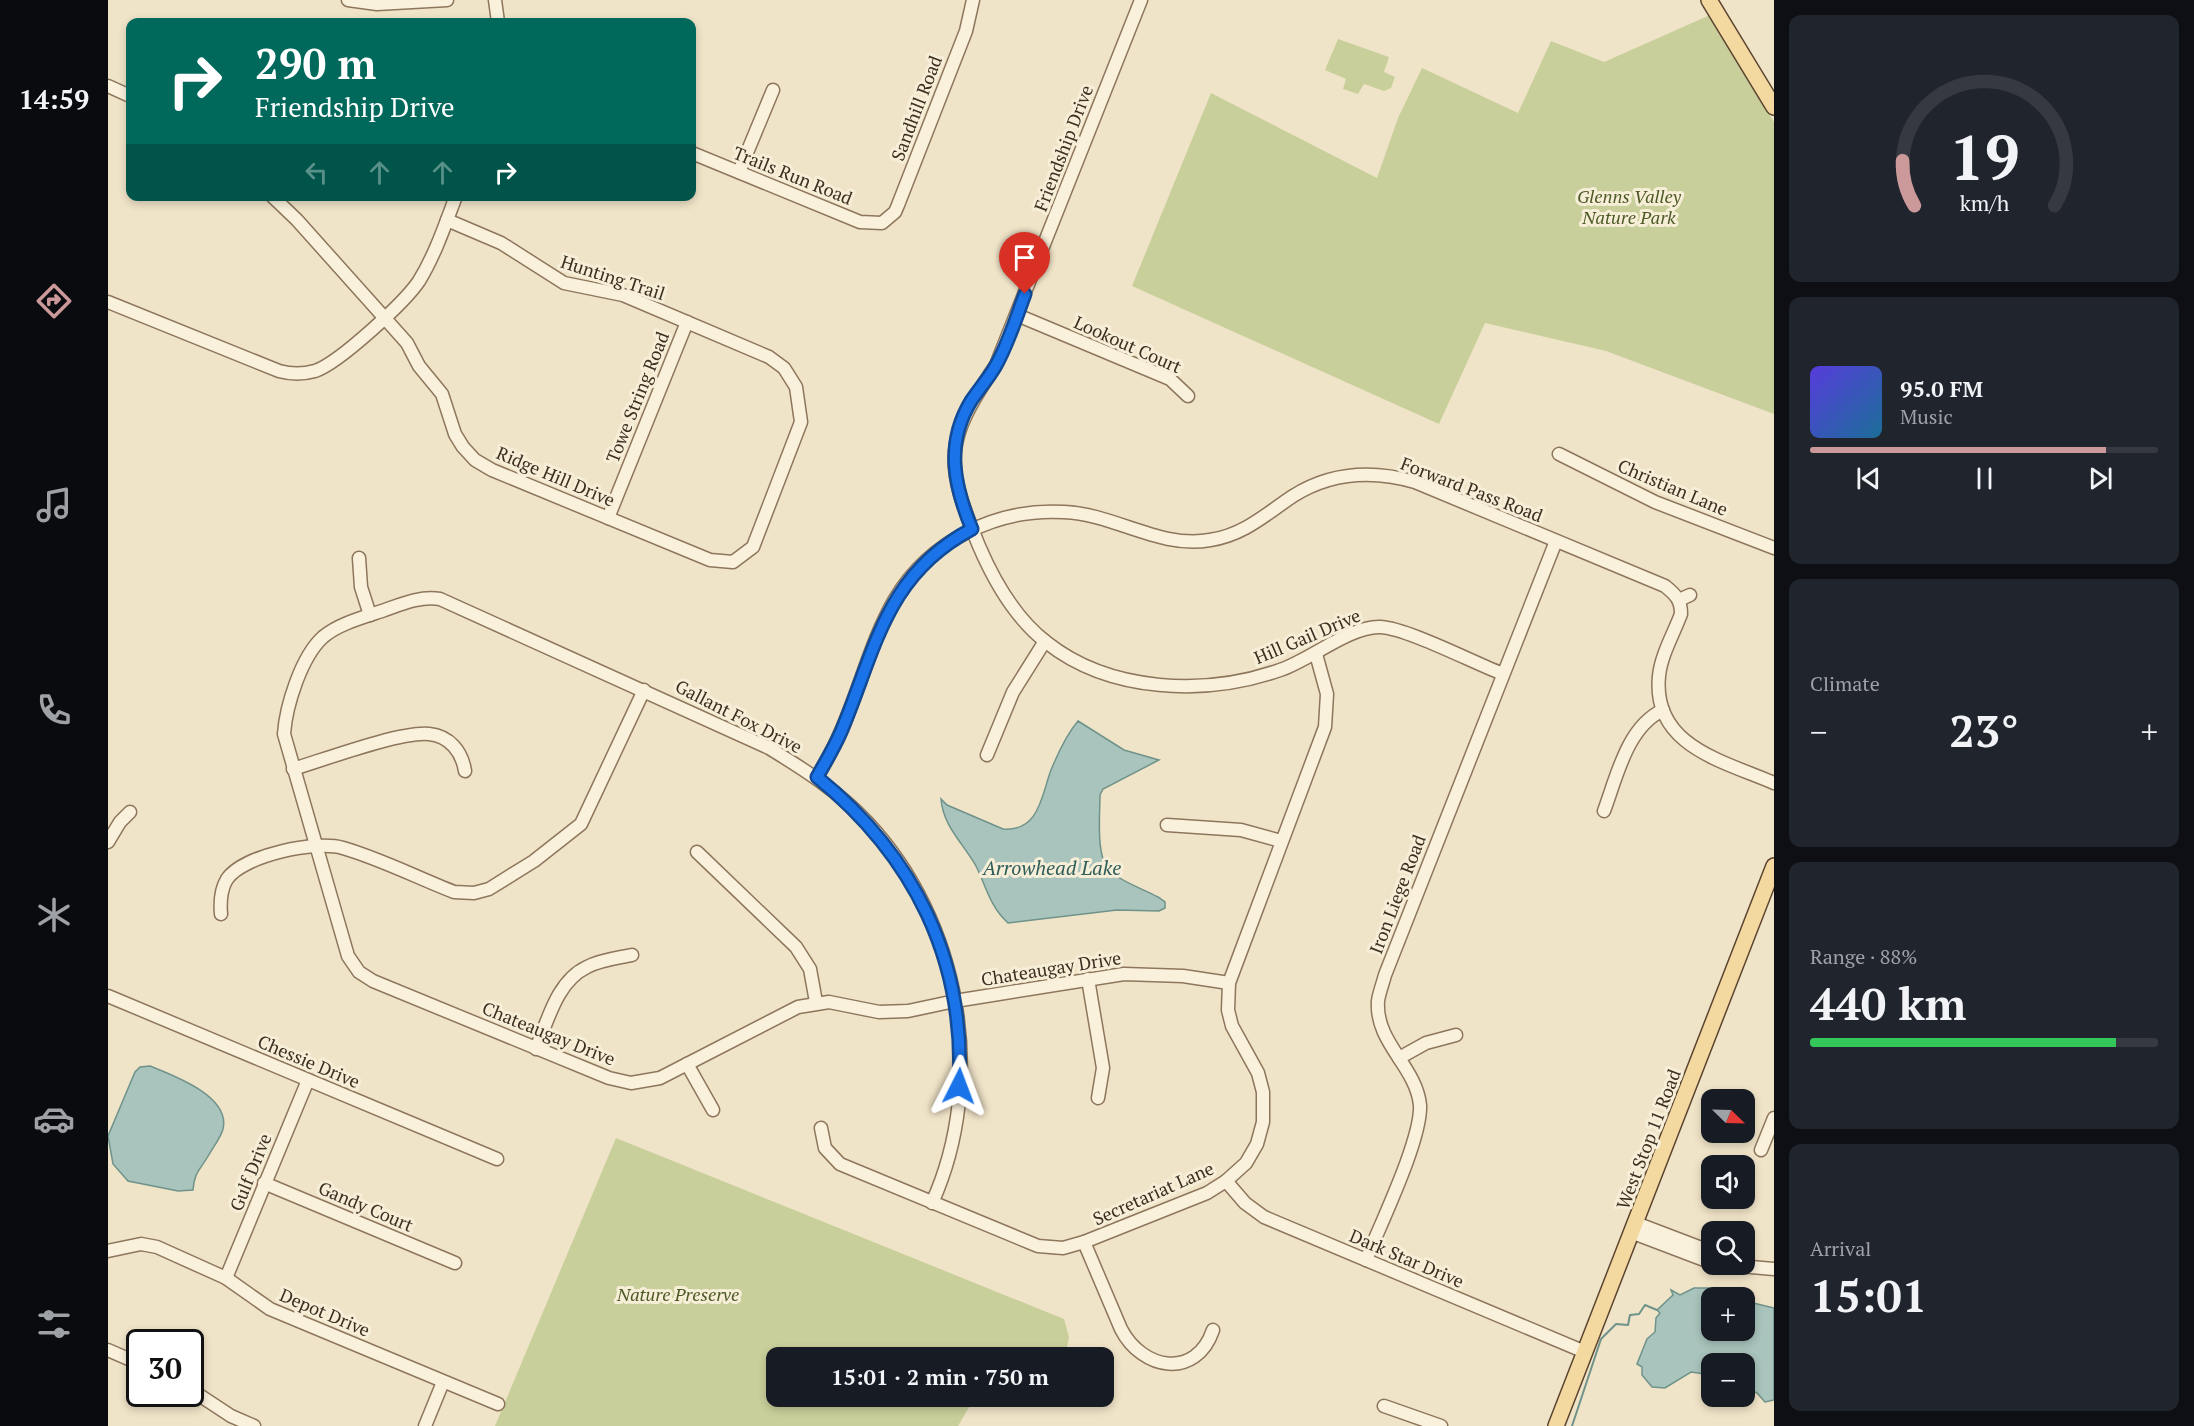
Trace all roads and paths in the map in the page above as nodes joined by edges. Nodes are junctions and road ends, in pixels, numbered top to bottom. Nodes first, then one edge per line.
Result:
1 (348, 0) edge
2 (447, 0) edge
3 (495, 0) edge
4 (973, 0) edge
5 (1141, 0) edge
6 (1709, 0) edge
7 (497, 18) edge
8 (108, 86) edge
9 (773, 90) dead end
10 (126, 94) edge
11 (1774, 107) edge
12 (696, 155) edge
13 (739, 172) junction
14 (277, 201) edge
15 (454, 201) edge
16 (447, 220) junction
17 (882, 223) joint
18 (108, 302) edge
19 (1017, 315) junction
20 (384, 318) junction
21 (687, 322) junction
22 (1188, 396) dead end
23 (1559, 454) dead end
24 (608, 518) junction
25 (972, 529) junction
26 (1556, 541) junction
27 (1774, 548) edge
28 (359, 558) dead end
29 (736, 560) joint
30 (370, 615) junction
31 (1045, 641) junction
32 (1316, 654) junction
33 (1503, 674) junction
34 (644, 690) junction
35 (1663, 710) junction
36 (987, 755) dead end
37 (293, 769) junction
38 (465, 771) dead end
39 (817, 777) junction
40 (1774, 783) edge
41 (1604, 810) dead end
42 (130, 812) dead end
43 (1167, 825) dead end
44 (108, 842) edge
45 (1281, 842) junction
46 (316, 845) junction
47 (697, 852) dead end
48 (1774, 866) edge
49 (221, 914) dead end
50 (632, 955) dead end
51 (1088, 979) junction
52 (1228, 983) junction
53 (108, 996) edge
54 (955, 1001) junction
55 (816, 1002) junction
56 (1456, 1035) dead end
57 (536, 1048) junction
58 (1399, 1058) junction
59 (687, 1064) junction
60 (308, 1080) junction
61 (1098, 1098) dead end
62 (713, 1110) dead end
63 (1774, 1118) edge
64 (821, 1128) dead end
65 (1761, 1150) dead end
66 (497, 1159) dead end
67 (1226, 1181) junction
68 (264, 1184) junction
69 (932, 1203) junction
70 (1635, 1228) junction
71 (1084, 1242) junction
72 (1701, 1249) edge
73 (108, 1251) edge
74 (1701, 1258) edge
75 (1366, 1260) junction
76 (454, 1263) dead end
77 (1755, 1266) edge
78 (1755, 1268) edge
79 (1770, 1269) edge
80 (226, 1278) junction
81 (1213, 1330) dead end
82 (108, 1350) edge
83 (1585, 1352) junction
84 (126, 1358) edge
85 (443, 1382) junction
86 (204, 1398) edge
87 (498, 1404) dead end
88 (1384, 1406) dead end
89 (254, 1426) edge
90 (425, 1426) edge
91 (1441, 1426) edge
92 (1556, 1426) edge

1 - 2 street
3 - 7 street
4 - 17 street, Sandhill Road
5 - 19 street, Friendship Drive
6 - 11 main road
8 - 10 street
9 - 13 street
12 - 13 street, Trails Run Road
13 - 17 street, Trails Run Road
14 - 20 street, Ridge Hill Drive
15 - 16 street
16 - 20 street
16 - 21 street, Hunting Trail
18 - 20 street
19 - 22 street, Lookout Court
19 - 25 street, Friendship Drive
20 - 24 street, Ridge Hill Drive
21 - 24 street, Towe String Road
21 - 29 street, Hunting Trail
23 - 27 street, Christian Lane
24 - 29 street, Ridge Hill Drive
25 - 26 street, Forward Pass Road
25 - 31 street, Hill Gail Drive
25 - 39 street
26 - 33 street, Iron Liege Road
26 - 35 street, Forward Pass Road
28 - 30 street
30 - 34 street, Gallant Fox Drive
30 - 37 street, Chateaugay Drive
31 - 32 street, Hill Gail Drive
31 - 36 street
32 - 33 street, Hill Gail Drive
32 - 45 street, Secretariat Lane
33 - 58 street, Iron Liege Road
34 - 39 street, Gallant Fox Drive
34 - 46 street
35 - 40 street, Forward Pass Road
35 - 41 street
37 - 38 street
37 - 46 street, Chateaugay Drive
39 - 54 street, Gallant Fox Drive
42 - 44 street
43 - 45 street
45 - 52 street, Secretariat Lane
46 - 49 street
46 - 57 street, Chateaugay Drive
47 - 55 street
48 - 70 main road, West Stop 11 Road
50 - 57 street
51 - 52 street, Chateaugay Drive
51 - 54 street, Chateaugay Drive
51 - 61 street
52 - 67 street, Secretariat Lane
53 - 60 street, Chessie Drive
54 - 55 street, Chateaugay Drive
54 - 69 street, Gallant Fox Drive
55 - 59 street, Chateaugay Drive
56 - 58 street
57 - 59 street, Chateaugay Drive
58 - 75 street, Iron Liege Road
59 - 62 street
60 - 66 street, Chessie Drive
60 - 68 street, Gulf Drive
63 - 65 street
64 - 69 street, Secretariat Lane
67 - 71 street, Secretariat Lane
67 - 75 street, Dark Star Drive
68 - 76 street, Gandy Court
68 - 80 street, Gulf Drive
69 - 71 street, Secretariat Lane
70 - 72 street
70 - 74 street
70 - 83 main road, West Stop 11 Road
71 - 81 street
73 - 80 street, Depot Drive
75 - 83 street, Dark Star Drive
77 - 79 street
78 - 79 street
80 - 85 street, Depot Drive
82 - 84 street
83 - 92 main road, West Stop 11 Road
85 - 87 street, Depot Drive
85 - 90 street
86 - 89 street
88 - 91 street

